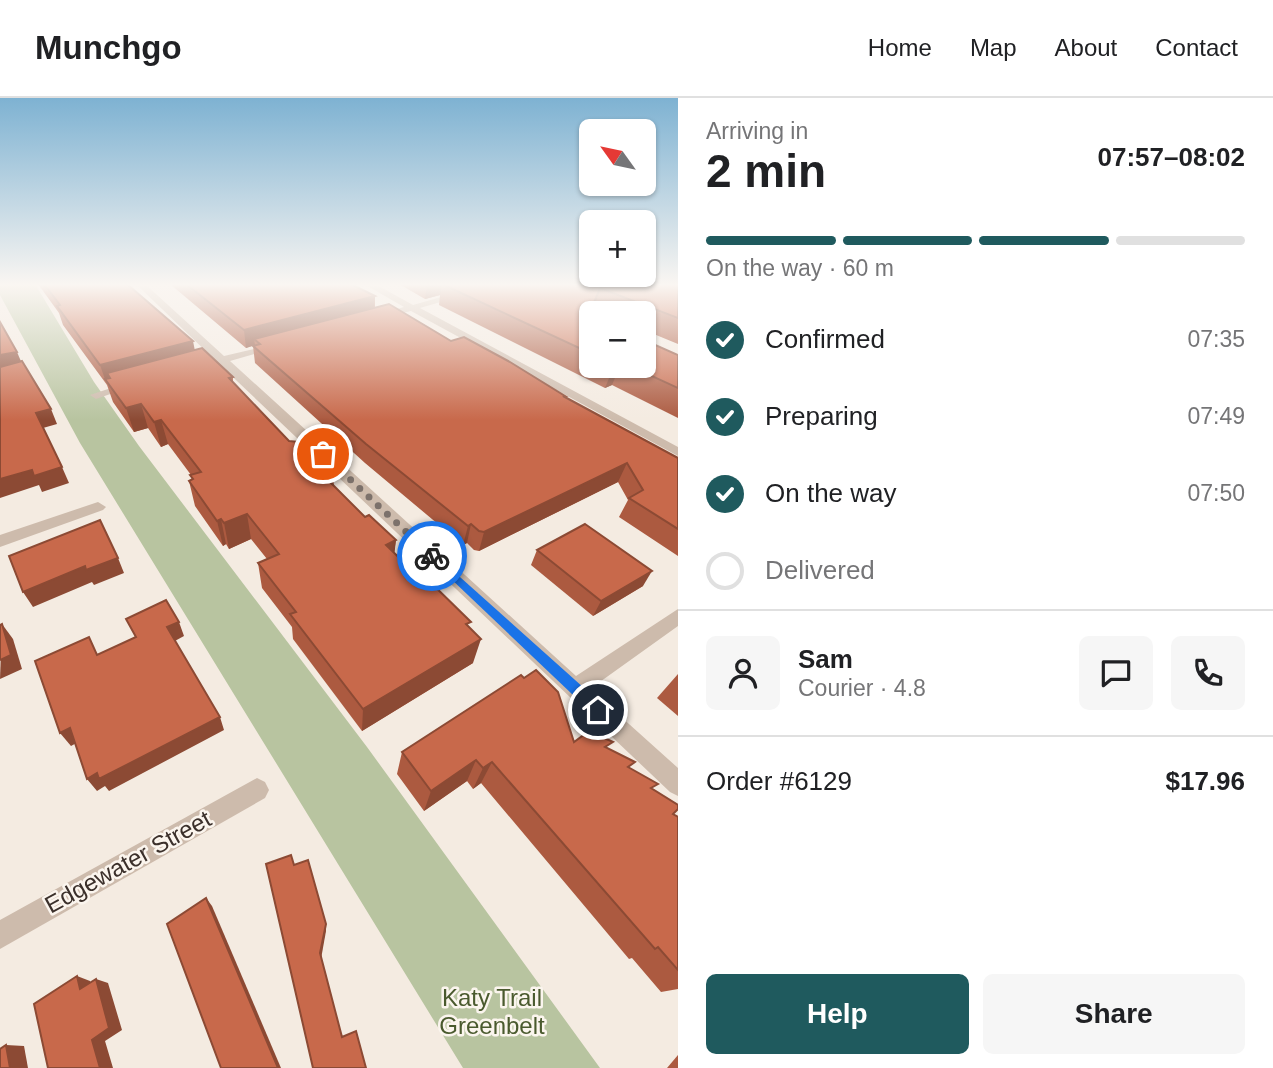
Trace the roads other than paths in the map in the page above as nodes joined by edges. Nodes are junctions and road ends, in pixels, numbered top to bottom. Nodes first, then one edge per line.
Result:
1 (189, 329) edge
2 (451, 329) edge
3 (282, 344) edge
4 (222, 360) junction
5 (197, 367) edge
6 (146, 381) edge
7 (96, 395) dead end
8 (678, 452) edge
9 (98, 506) dead end
10 (0, 541) edge
11 (678, 616) edge
12 (575, 688) junction
13 (678, 784) edge
14 (257, 790) dead end
15 (0, 934) edge

1 - 4 street
2 - 8 street
3 - 4 street
4 - 5 street
4 - 12 street
6 - 7 street
9 - 10 street
11 - 12 street
12 - 13 street
14 - 15 street, Edgewater Street

